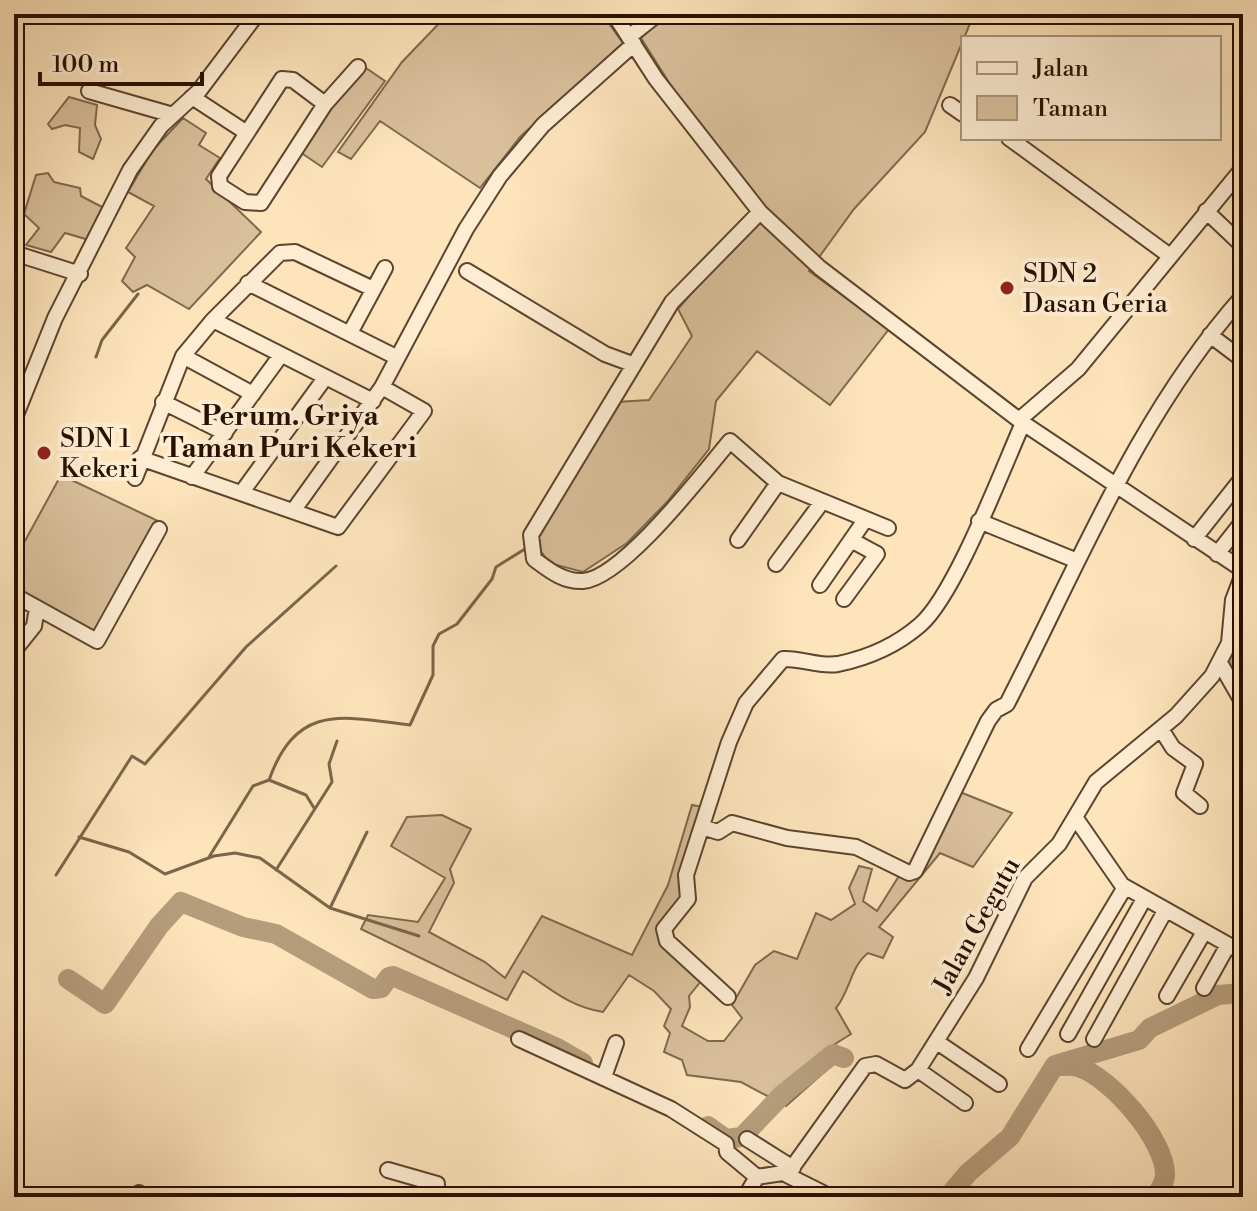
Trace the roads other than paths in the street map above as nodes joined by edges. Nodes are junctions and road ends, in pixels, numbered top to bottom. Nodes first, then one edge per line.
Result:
1 (257, 14) edge
2 (614, 14) edge
3 (658, 14) edge
4 (632, 40) junction
5 (358, 67) dead end
6 (89, 91) dead end
7 (196, 94) junction
8 (325, 104) junction
9 (950, 105) dead end
10 (961, 113) edge
11 (173, 115) junction
12 (250, 130) junction
13 (1012, 140) edge
14 (1243, 168) edge
15 (1206, 211) junction
16 (760, 212) junction
17 (1242, 243) edge
18 (14, 253) edge
19 (1170, 256) junction
20 (385, 268) dead end
21 (467, 271) dead end
22 (80, 274) junction
23 (248, 283) junction
24 (373, 289) junction
25 (1243, 296) edge
26 (213, 320) junction
27 (350, 333) junction
28 (1210, 335) junction
29 (281, 355) junction
30 (183, 356) junction
31 (396, 357) junction
32 (1243, 360) edge
33 (632, 364) junction
34 (325, 378) junction
35 (382, 387) junction
36 (253, 394) junction
37 (373, 401) junction
38 (163, 402) junction
39 (17, 403) edge
40 (14, 420) edge
41 (1021, 421) junction
42 (225, 433) junction
43 (140, 458) junction
44 (192, 477) junction
45 (1243, 477) edge
46 (135, 478) dead end
47 (778, 483) junction
48 (1118, 487) junction
49 (242, 492) junction
50 (822, 502) junction
51 (293, 511) junction
52 (865, 520) junction
53 (979, 521) junction
54 (1243, 521) edge
55 (888, 528) dead end
56 (159, 529) dead end
57 (1194, 539) junction
58 (738, 540) dead end
59 (851, 540) junction
60 (1217, 554) junction
61 (1075, 560) junction
62 (776, 564) dead end
63 (1243, 572) edge
64 (820, 585) dead end
65 (14, 595) edge
66 (844, 599) dead end
67 (37, 608) junction
68 (14, 651) edge
69 (1220, 663) junction
70 (1243, 703) edge
71 (1161, 729) junction
72 (1200, 806) dead end
73 (1075, 817) junction
74 (702, 827) junction
75 (1125, 887) junction
76 (1144, 899) junction
77 (1165, 911) junction
78 (1204, 932) junction
79 (1228, 945) junction
80 (1243, 953) edge
81 (1204, 988) dead end
82 (1167, 996) dead end
83 (728, 997) dead end
84 (1068, 1034) dead end
85 (519, 1039) dead end
86 (1094, 1039) dead end
87 (937, 1042) junction
88 (616, 1043) dead end
89 (1028, 1049) dead end
90 (918, 1070) junction
91 (605, 1074) junction
92 (999, 1084) dead end
93 (965, 1103) dead end
94 (747, 1139) dead end
95 (388, 1170) dead end
96 (790, 1171) junction
97 (757, 1177) junction
98 (437, 1197) edge
99 (745, 1197) edge
100 (831, 1197) edge

1 - 7 street
2 - 4 street
3 - 4 street
4 - 16 street
4 - 31 street
5 - 8 street
6 - 11 street
7 - 11 street
7 - 12 street
8 - 12 street
8 - 12 street
9 - 10 street
11 - 22 street
13 - 19 street
14 - 15 street
15 - 17 street
15 - 19 street
16 - 33 street
16 - 41 street
18 - 22 street
19 - 41 street
20 - 24 street
21 - 33 street
22 - 39 street
23 - 24 street
23 - 26 street
23 - 27 street
24 - 27 street
25 - 28 street
26 - 29 street
26 - 30 street
27 - 31 street
28 - 32 street
28 - 48 street
29 - 34 street
29 - 36 street
30 - 36 street
30 - 38 street
31 - 35 street
33 - 47 street
34 - 37 street
34 - 49 street
35 - 37 street
35 - 51 street
36 - 42 street
37 - 51 street
38 - 42 street
38 - 43 street
39 - 40 street
41 - 48 street
41 - 53 street
42 - 44 street
43 - 44 street
43 - 46 street
44 - 49 street
45 - 57 street
47 - 50 street
47 - 58 street
48 - 57 street
48 - 61 street
49 - 51 street
50 - 52 street
50 - 62 street
52 - 55 street
52 - 59 street
53 - 61 street
53 - 74 street
54 - 60 street
56 - 67 street
57 - 60 street
59 - 64 street
59 - 66 street
60 - 63 street
61 - 74 street
63 - 69 street, Jalan Gegutu
65 - 67 street
67 - 68 street
69 - 70 street
69 - 71 street, Jalan Gegutu
71 - 72 street
71 - 73 street, Jalan Gegutu
73 - 75 street
73 - 87 street, Jalan Gegutu
74 - 83 street
75 - 76 street
75 - 89 street
76 - 77 street
76 - 84 street
77 - 78 street
77 - 86 street
78 - 79 street
78 - 82 street
79 - 80 street
79 - 81 street
85 - 91 street
87 - 90 street, Jalan Gegutu
87 - 92 street
88 - 91 street
90 - 93 street
90 - 96 street
91 - 97 street
94 - 96 street
95 - 98 street
96 - 97 street
96 - 100 street
97 - 99 street

